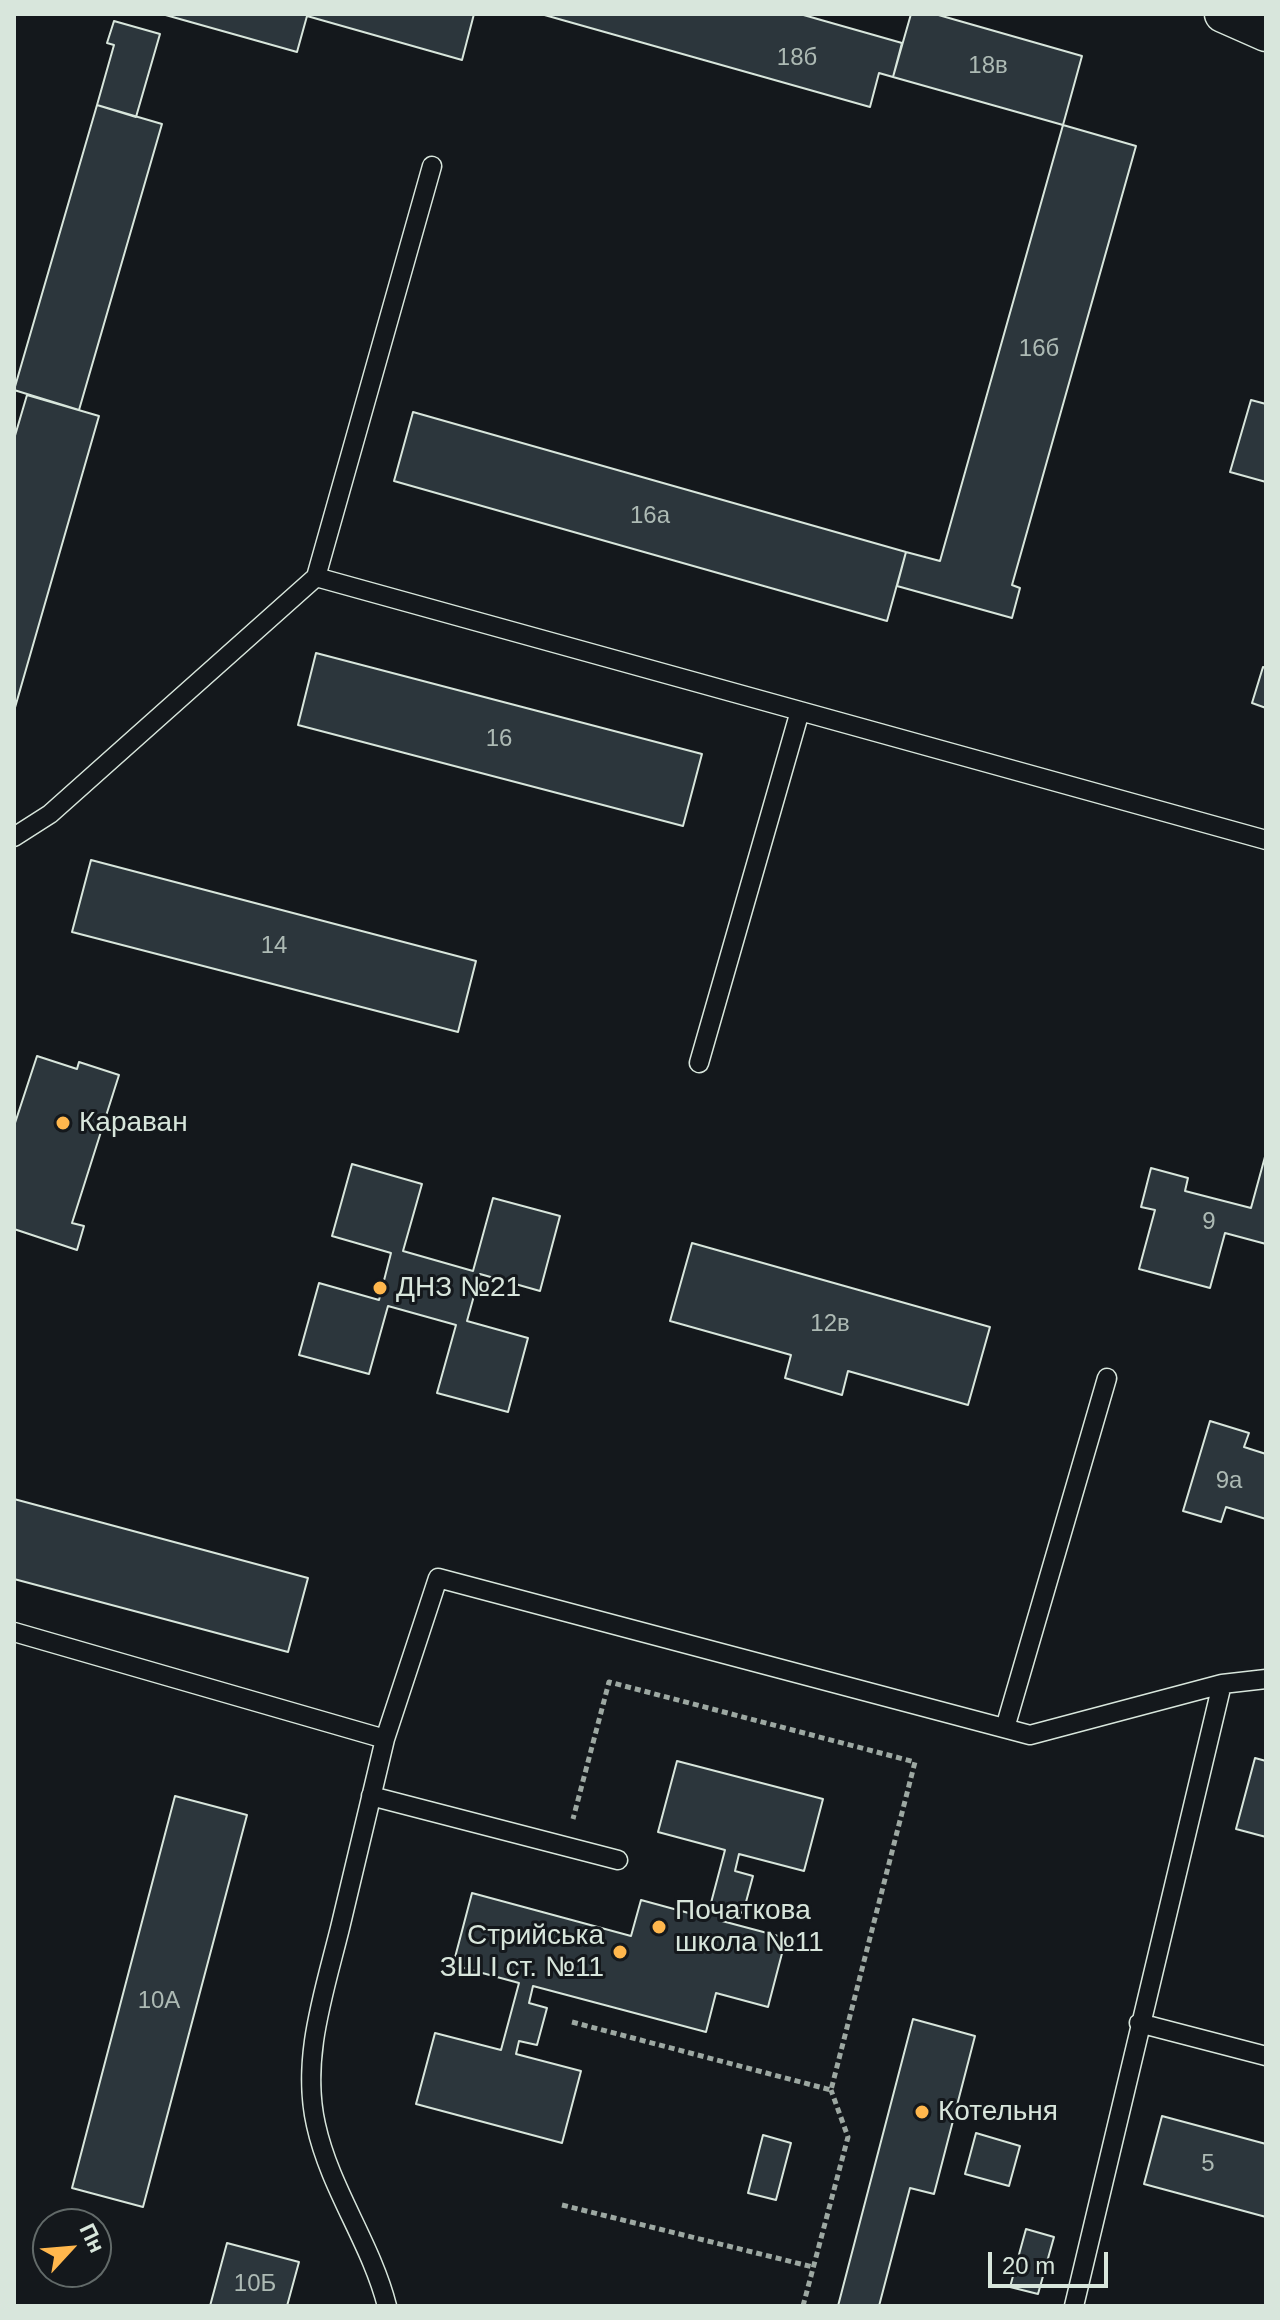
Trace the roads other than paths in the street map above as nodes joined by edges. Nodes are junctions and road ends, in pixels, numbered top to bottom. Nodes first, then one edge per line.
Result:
1 (1223, 14) edge
2 (1266, 33) edge
3 (432, 166) dead end
4 (316, 577) junction
5 (800, 711) junction
6 (14, 837) edge
7 (1266, 840) edge
8 (699, 1063) dead end
9 (1107, 1378) dead end
10 (14, 1632) edge
11 (1266, 1679) edge
12 (1222, 1684) junction
13 (1005, 1728) junction
14 (385, 1739) junction
15 (371, 1796) junction
16 (618, 1860) dead end
17 (1139, 2023) junction
18 (1266, 2056) edge
19 (387, 2306) edge
20 (1074, 2306) edge

1 - 2 street
3 - 4 lane
4 - 5 lane
4 - 6 lane
5 - 7 lane
5 - 8 lane
9 - 13 lane
10 - 14 lane
11 - 12 lane
12 - 13 lane
12 - 17 lane
13 - 14 lane
14 - 15 lane
15 - 16 lane
15 - 19 lane
17 - 18 lane
17 - 20 lane

